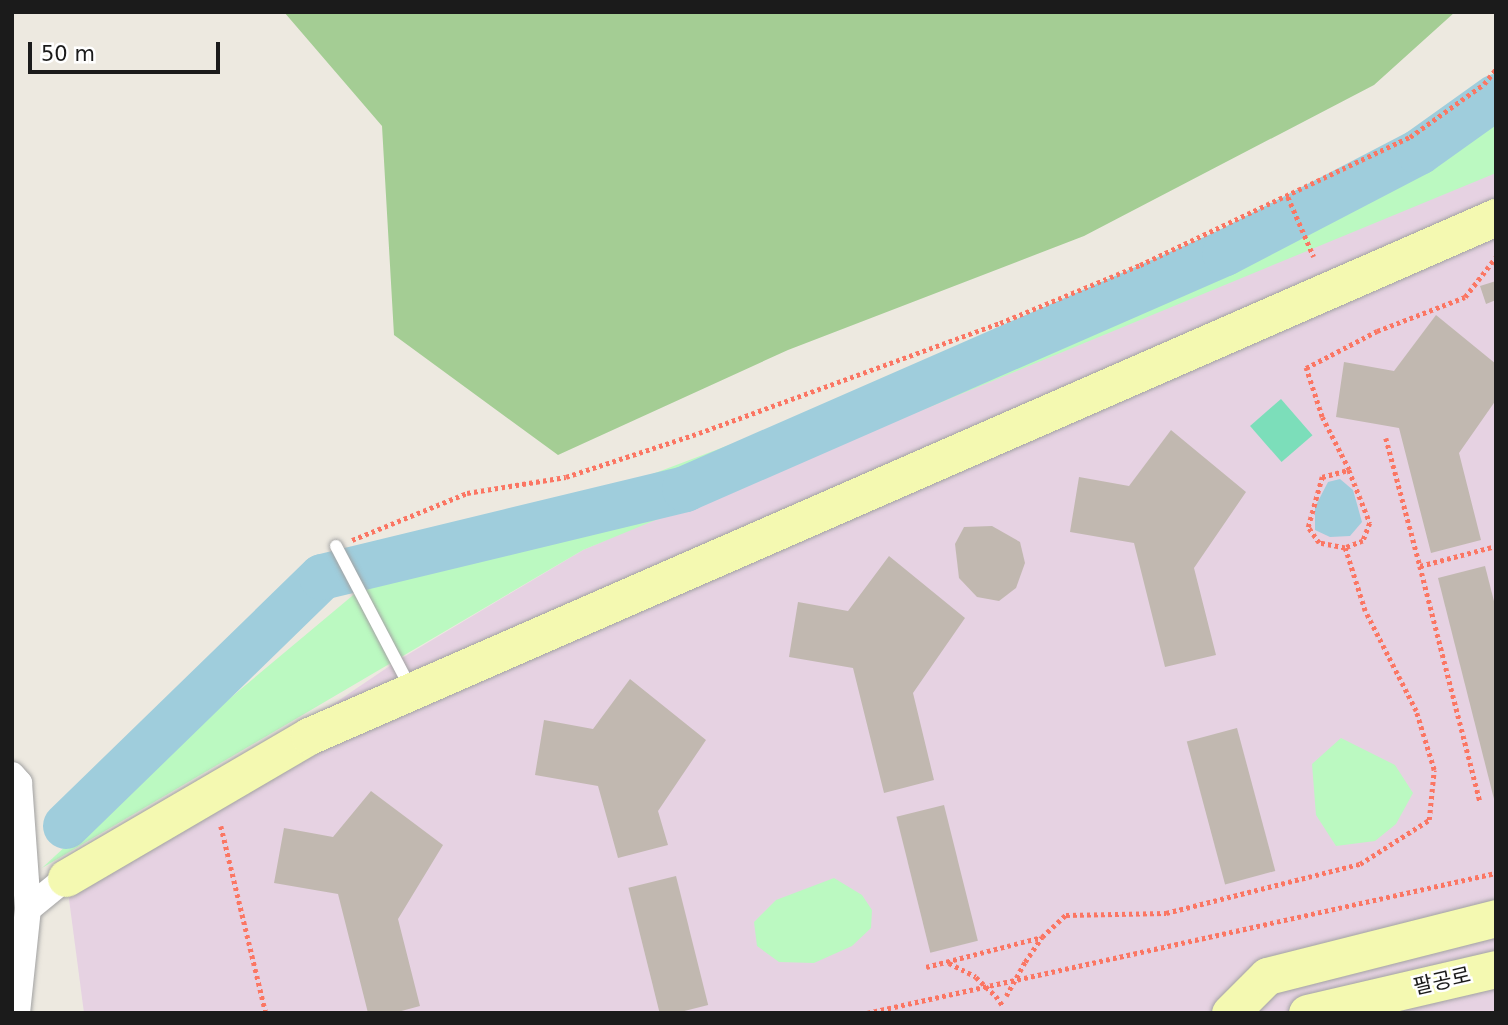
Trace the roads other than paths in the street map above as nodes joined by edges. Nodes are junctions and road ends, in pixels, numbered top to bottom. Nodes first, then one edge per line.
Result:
1 (1496, 217) edge
2 (336, 546) road end
3 (412, 689) junction
4 (12, 775) edge
5 (66, 878) joint
6 (27, 909) junction
7 (1496, 918) edge
8 (1496, 969) edge
9 (17, 1013) edge
10 (1230, 1013) edge
11 (1307, 1013) edge

1 - 3 street
2 - 3 lane
3 - 5 street
4 - 6 street
5 - 6 street
6 - 9 street
7 - 10 street
8 - 11 street, 팔공로

